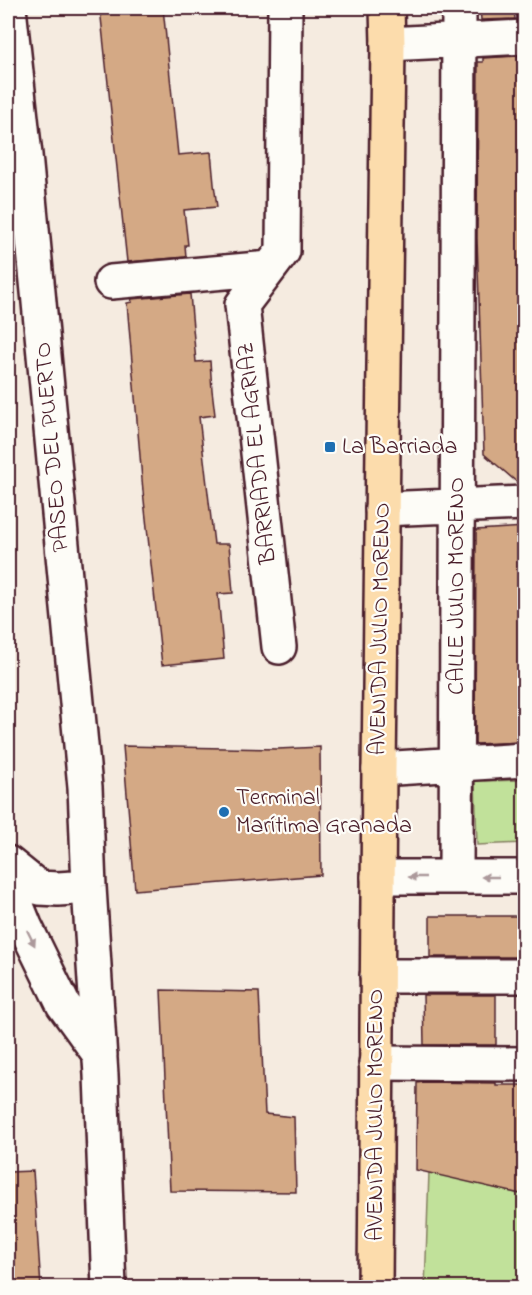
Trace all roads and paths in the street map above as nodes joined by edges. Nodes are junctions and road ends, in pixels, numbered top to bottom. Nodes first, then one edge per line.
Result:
1 (9, 8) edge
2 (285, 8) edge
3 (387, 8) edge
4 (459, 8) edge
5 (525, 37) edge
6 (459, 41) junction
7 (388, 44) junction
8 (270, 268) junction
9 (111, 282) dead end
10 (525, 503) edge
11 (457, 506) junction
12 (382, 509) junction
13 (279, 647) dead end
14 (525, 760) edge
15 (456, 764) junction
16 (379, 769) junction
17 (8, 863) edge
18 (378, 877) junction
19 (456, 877) junction
20 (525, 877) edge
21 (8, 884) edge
22 (89, 887) junction
23 (377, 976) junction
24 (525, 976) edge
25 (100, 1055) junction
26 (376, 1063) junction
27 (525, 1064) edge
28 (109, 1287) edge
29 (375, 1287) edge

1 - 22 street, PASEO DEL PUERTO
2 - 8 street, BARRIADA EL AGRIAZ
3 - 7 highway, AVENIDA JULIO MORENO
4 - 6 street, CALLE JULIO MORENO
5 - 6 street
6 - 7 street
6 - 11 street, CALLE JULIO MORENO
7 - 12 highway, AVENIDA JULIO MORENO
8 - 9 street
8 - 13 street, BARRIADA EL AGRIAZ
10 - 11 street
11 - 12 street
11 - 15 street, CALLE JULIO MORENO
12 - 16 highway, AVENIDA JULIO MORENO
14 - 15 street
15 - 16 street
15 - 19 street, CALLE JULIO MORENO
16 - 18 highway, AVENIDA JULIO MORENO
17 - 22 street
19 -> 18 street
18 - 23 highway, AVENIDA JULIO MORENO
20 -> 19 street
21 -> 25 street
22 - 25 street, PASEO DEL PUERTO
23 - 24 street
23 - 26 highway, AVENIDA JULIO MORENO
25 - 28 street, PASEO DEL PUERTO
26 - 27 street
26 - 29 highway, AVENIDA JULIO MORENO

